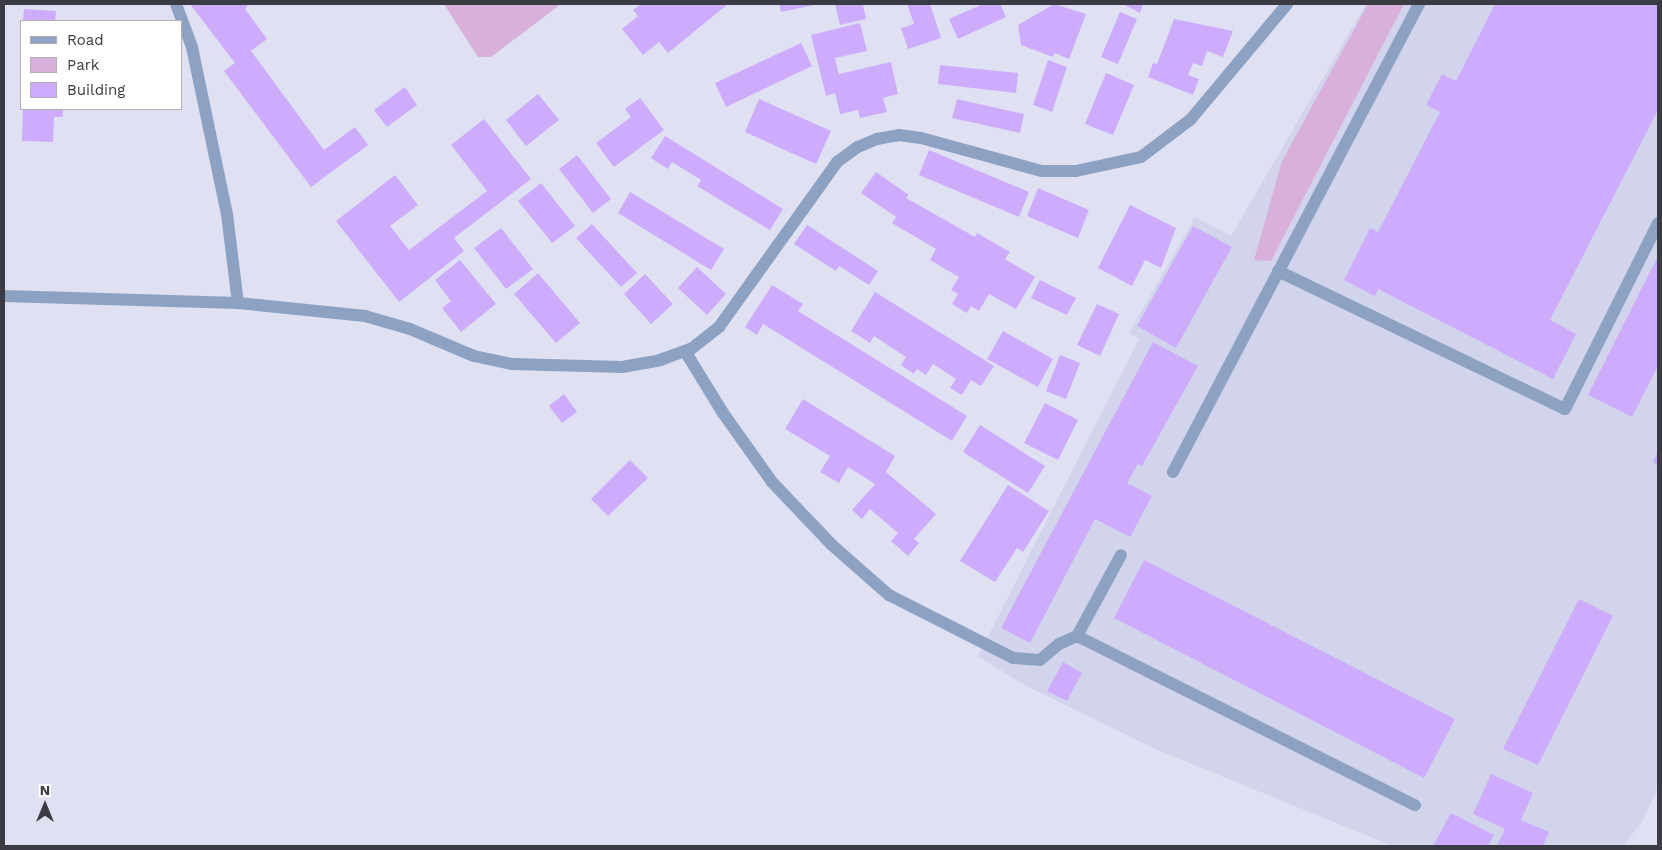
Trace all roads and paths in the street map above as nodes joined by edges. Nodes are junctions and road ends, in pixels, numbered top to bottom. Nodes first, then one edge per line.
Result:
1 (176, 4) edge
2 (1287, 4) edge
3 (1419, 4) edge
4 (182, 20) edge
5 (182, 20) edge
6 (1658, 223) edge
7 (1278, 271) junction
8 (4, 296) edge
9 (238, 303) junction
10 (685, 351) junction
11 (1173, 472) dead end
12 (1121, 555) dead end
13 (1077, 636) junction
14 (1415, 805) dead end

1 - 5 street
2 - 10 street
3 - 7 street
4 - 9 street
6 - 7 street
7 - 11 street
8 - 9 street
9 - 10 street
10 - 13 street
12 - 13 street
13 - 14 street

